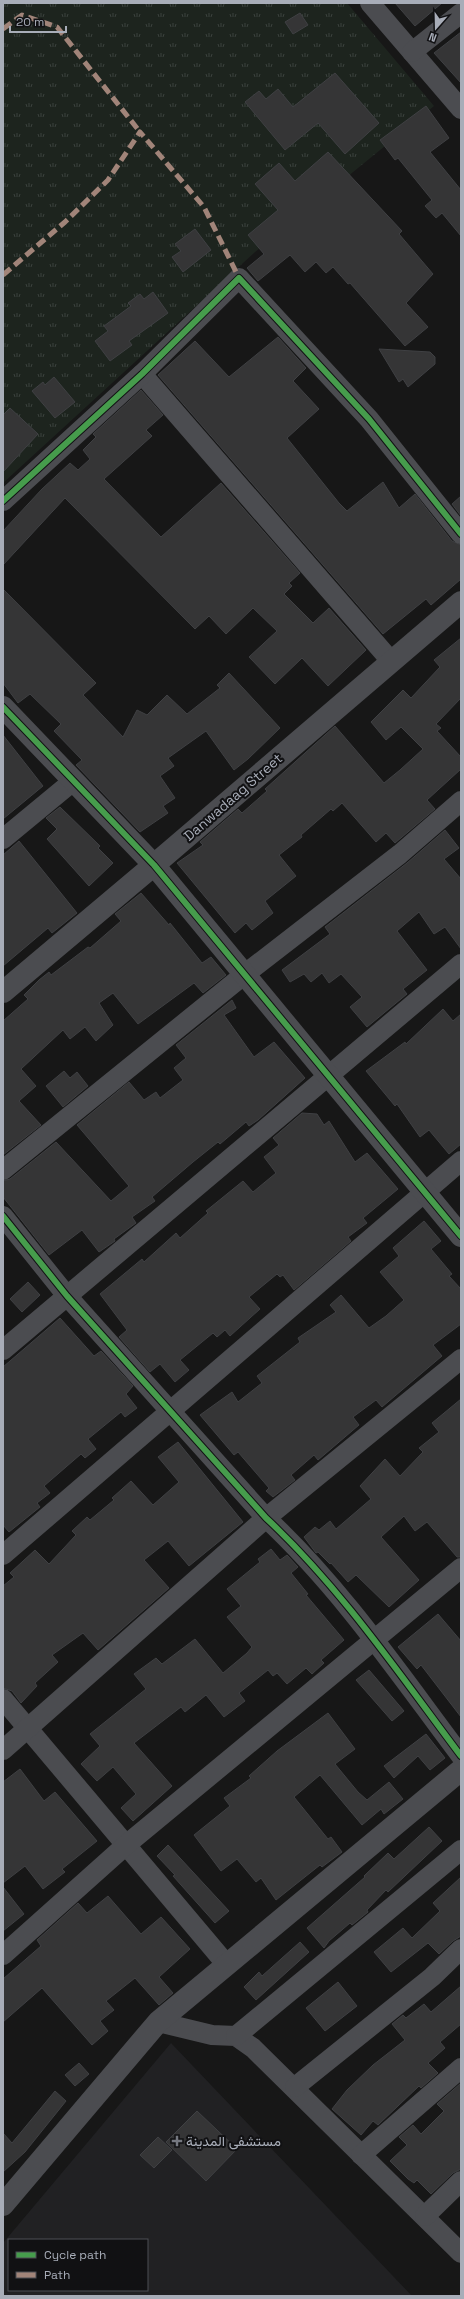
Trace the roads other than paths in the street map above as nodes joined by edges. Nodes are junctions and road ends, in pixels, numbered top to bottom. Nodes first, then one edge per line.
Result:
1 (370, 3) edge
2 (461, 13) edge
3 (412, 52) junction
4 (461, 109) edge
5 (142, 374) junction
6 (3, 501) edge
7 (461, 534) edge
8 (461, 602) edge
9 (391, 661) junction
10 (3, 707) edge
11 (72, 782) junction
12 (461, 801) edge
13 (3, 839) edge
14 (154, 865) junction
15 (461, 964) edge
16 (245, 974) junction
17 (3, 992) edge
18 (328, 1074) junction
19 (461, 1161) edge
20 (3, 1170) edge
21 (424, 1191) junction
22 (3, 1216) edge
23 (461, 1236) edge
24 (67, 1296) junction
25 (3, 1350) edge
26 (461, 1359) edge
27 (171, 1412) junction
28 (266, 1518) junction
29 (3, 1555) edge
30 (461, 1568) edge
31 (374, 1641) junction
32 (3, 1699) edge
33 (27, 1728) junction
34 (3, 1750) edge
35 (461, 1756) edge
36 (461, 1770) edge
37 (126, 1845) junction
38 (461, 1850) edge
39 (461, 1949) edge
40 (3, 1955) edge
41 (227, 1965) junction
42 (158, 2022) junction
43 (236, 2036) junction
44 (461, 2068) edge
45 (295, 2087) junction
46 (361, 2155) junction
47 (461, 2181) edge
48 (5, 2197) edge
49 (424, 2216) junction
50 (461, 2253) edge

1 - 3 street
2 - 3 street
3 - 4 street
5 - 6 street
5 - 7 street
5 - 9 street
8 - 9 street, Danwadaag Street
9 - 14 street, Danwadaag Street
10 - 11 street
11 - 13 street
11 - 14 street
12 - 16 street
14 - 16 street
14 - 17 street, Danwadaag Street
15 - 18 street
16 - 18 street
16 - 20 street
18 - 21 street
18 - 24 street
19 - 21 street
21 - 23 street
21 - 27 street
22 - 24 street
24 - 25 street
24 - 27 street
26 - 28 street
27 - 28 street
27 - 29 street
28 - 31 street
28 - 33 street
30 - 31 street
31 - 35 street
31 - 37 street
32 - 33 street
33 - 34 street
33 - 37 street
36 - 41 street
37 - 40 street
37 - 41 street
38 - 43 street
39 - 45 street
41 - 42 street
42 - 43 street
42 - 48 street
43 - 45 street
44 - 46 street
45 - 46 street
46 - 49 street
47 - 49 street
49 - 50 street

